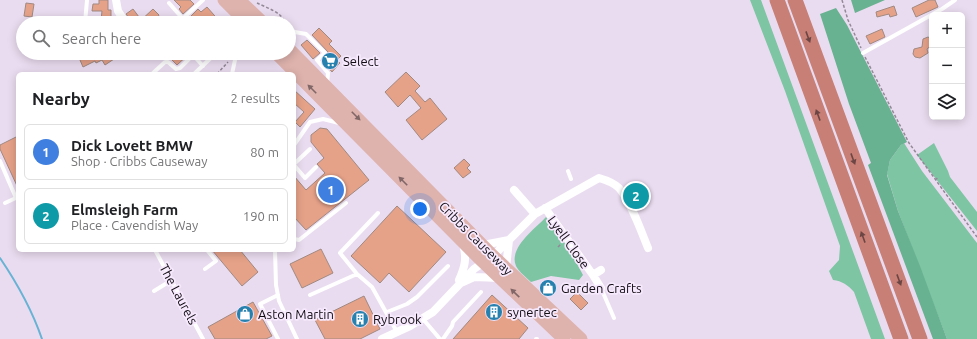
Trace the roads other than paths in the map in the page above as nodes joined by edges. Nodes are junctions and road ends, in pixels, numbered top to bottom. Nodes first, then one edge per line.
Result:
1 (88, 0) edge
2 (116, 0) edge
3 (224, 0) edge
4 (239, 0) edge
5 (777, 0) edge
6 (795, 0) edge
7 (954, 0) edge
8 (201, 1) edge
9 (169, 3) dead end
10 (86, 16) edge
11 (121, 16) edge
12 (180, 16) edge
13 (186, 16) edge
14 (239, 16) edge
15 (256, 16) edge
16 (296, 32) edge
17 (863, 53) road end
18 (296, 56) edge
19 (188, 60) edge
20 (198, 60) edge
21 (209, 60) edge
22 (235, 60) edge
23 (282, 60) edge
24 (203, 66) junction
25 (154, 72) edge
26 (196, 72) edge
27 (233, 72) edge
28 (292, 72) edge
29 (296, 76) edge
30 (327, 87) junction
31 (348, 125) junction
32 (296, 142) edge
33 (310, 150) dead end
34 (0, 161) edge
35 (296, 163) edge
36 (296, 167) edge
37 (316, 167) dead end
38 (568, 172) dead end
39 (571, 178) dead end
40 (514, 190) dead end
41 (16, 195) edge
42 (16, 198) edge
43 (5, 203) dead end
44 (346, 204) dead end
45 (545, 208) junction
46 (378, 213) dead end
47 (536, 214) junction
48 (296, 239) edge
49 (509, 240) junction
50 (462, 241) junction
51 (483, 245) junction
52 (648, 248) dead end
53 (156, 252) edge
54 (209, 252) edge
55 (275, 252) edge
56 (489, 259) junction
57 (448, 266) dead end
58 (205, 269) dead end
59 (601, 270) dead end
60 (503, 273) junction
61 (357, 274) junction
62 (593, 275) junction
63 (172, 280) junction
64 (454, 288) junction
65 (601, 288) joint
66 (154, 291) dead end
67 (482, 292) dead end
68 (278, 295) junction
69 (310, 295) dead end
70 (387, 312) junction
71 (614, 318) dead end
72 (423, 319) junction
73 (397, 332) junction
74 (203, 339) edge
75 (278, 339) edge
76 (296, 339) edge
77 (382, 339) edge
78 (440, 339) edge
79 (443, 339) edge
80 (564, 339) edge
81 (581, 339) edge
82 (901, 339) edge
83 (920, 339) edge

1 - 10 lane
2 - 11 street
3 - 14 main road
4 - 15 main road
82 -> 5 highway
6 -> 83 highway
7 - 17 lane
8 - 13 lane
9 - 12 lane
16 - 30 lane
18 - 30 main road, Cribbs Causeway
19 - 25 lane
20 - 24 lane
21 - 24 lane
22 - 27 lane
28 -> 23 main road, Cribbs Causeway
24 - 26 lane
31 -> 29 main road, Cribbs Causeway
30 -> 51 main road, Cribbs Causeway
31 - 32 lane
50 -> 31 main road, Cribbs Causeway
33 - 35 lane
34 - 41 lane
36 - 37 lane
38 - 39 lane
40 - 47 street
42 - 43 lane
44 - 48 lane
45 - 47 street
45 - 52 street
45 - 62 street, Lyell Close
46 - 61 lane
47 - 49 street
49 - 51 street
49 - 56 street
49 - 60 street
50 - 56 main road, Cribbs Causeway
50 - 64 street
51 - 56 main road, Cribbs Causeway
53 - 63 lane, The Laurels
54 - 58 lane
55 - 68 lane
56 - 60 main road, Cribbs Causeway
56 - 64 street
57 - 70 lane
59 - 62 street, Lyell Close
60 - 64 street
80 -> 60 main road, Cribbs Causeway
60 - 81 main road, Cribbs Causeway
61 - 69 lane
61 - 70 lane
62 - 65 street, Lyell Close
63 - 66 lane
63 - 74 lane, The Laurels
64 - 72 street
65 - 71 lane, Lyell Close
67 - 79 lane
68 - 75 lane
68 - 76 lane
70 - 73 lane
72 - 73 street
72 - 78 lane
73 - 77 street

